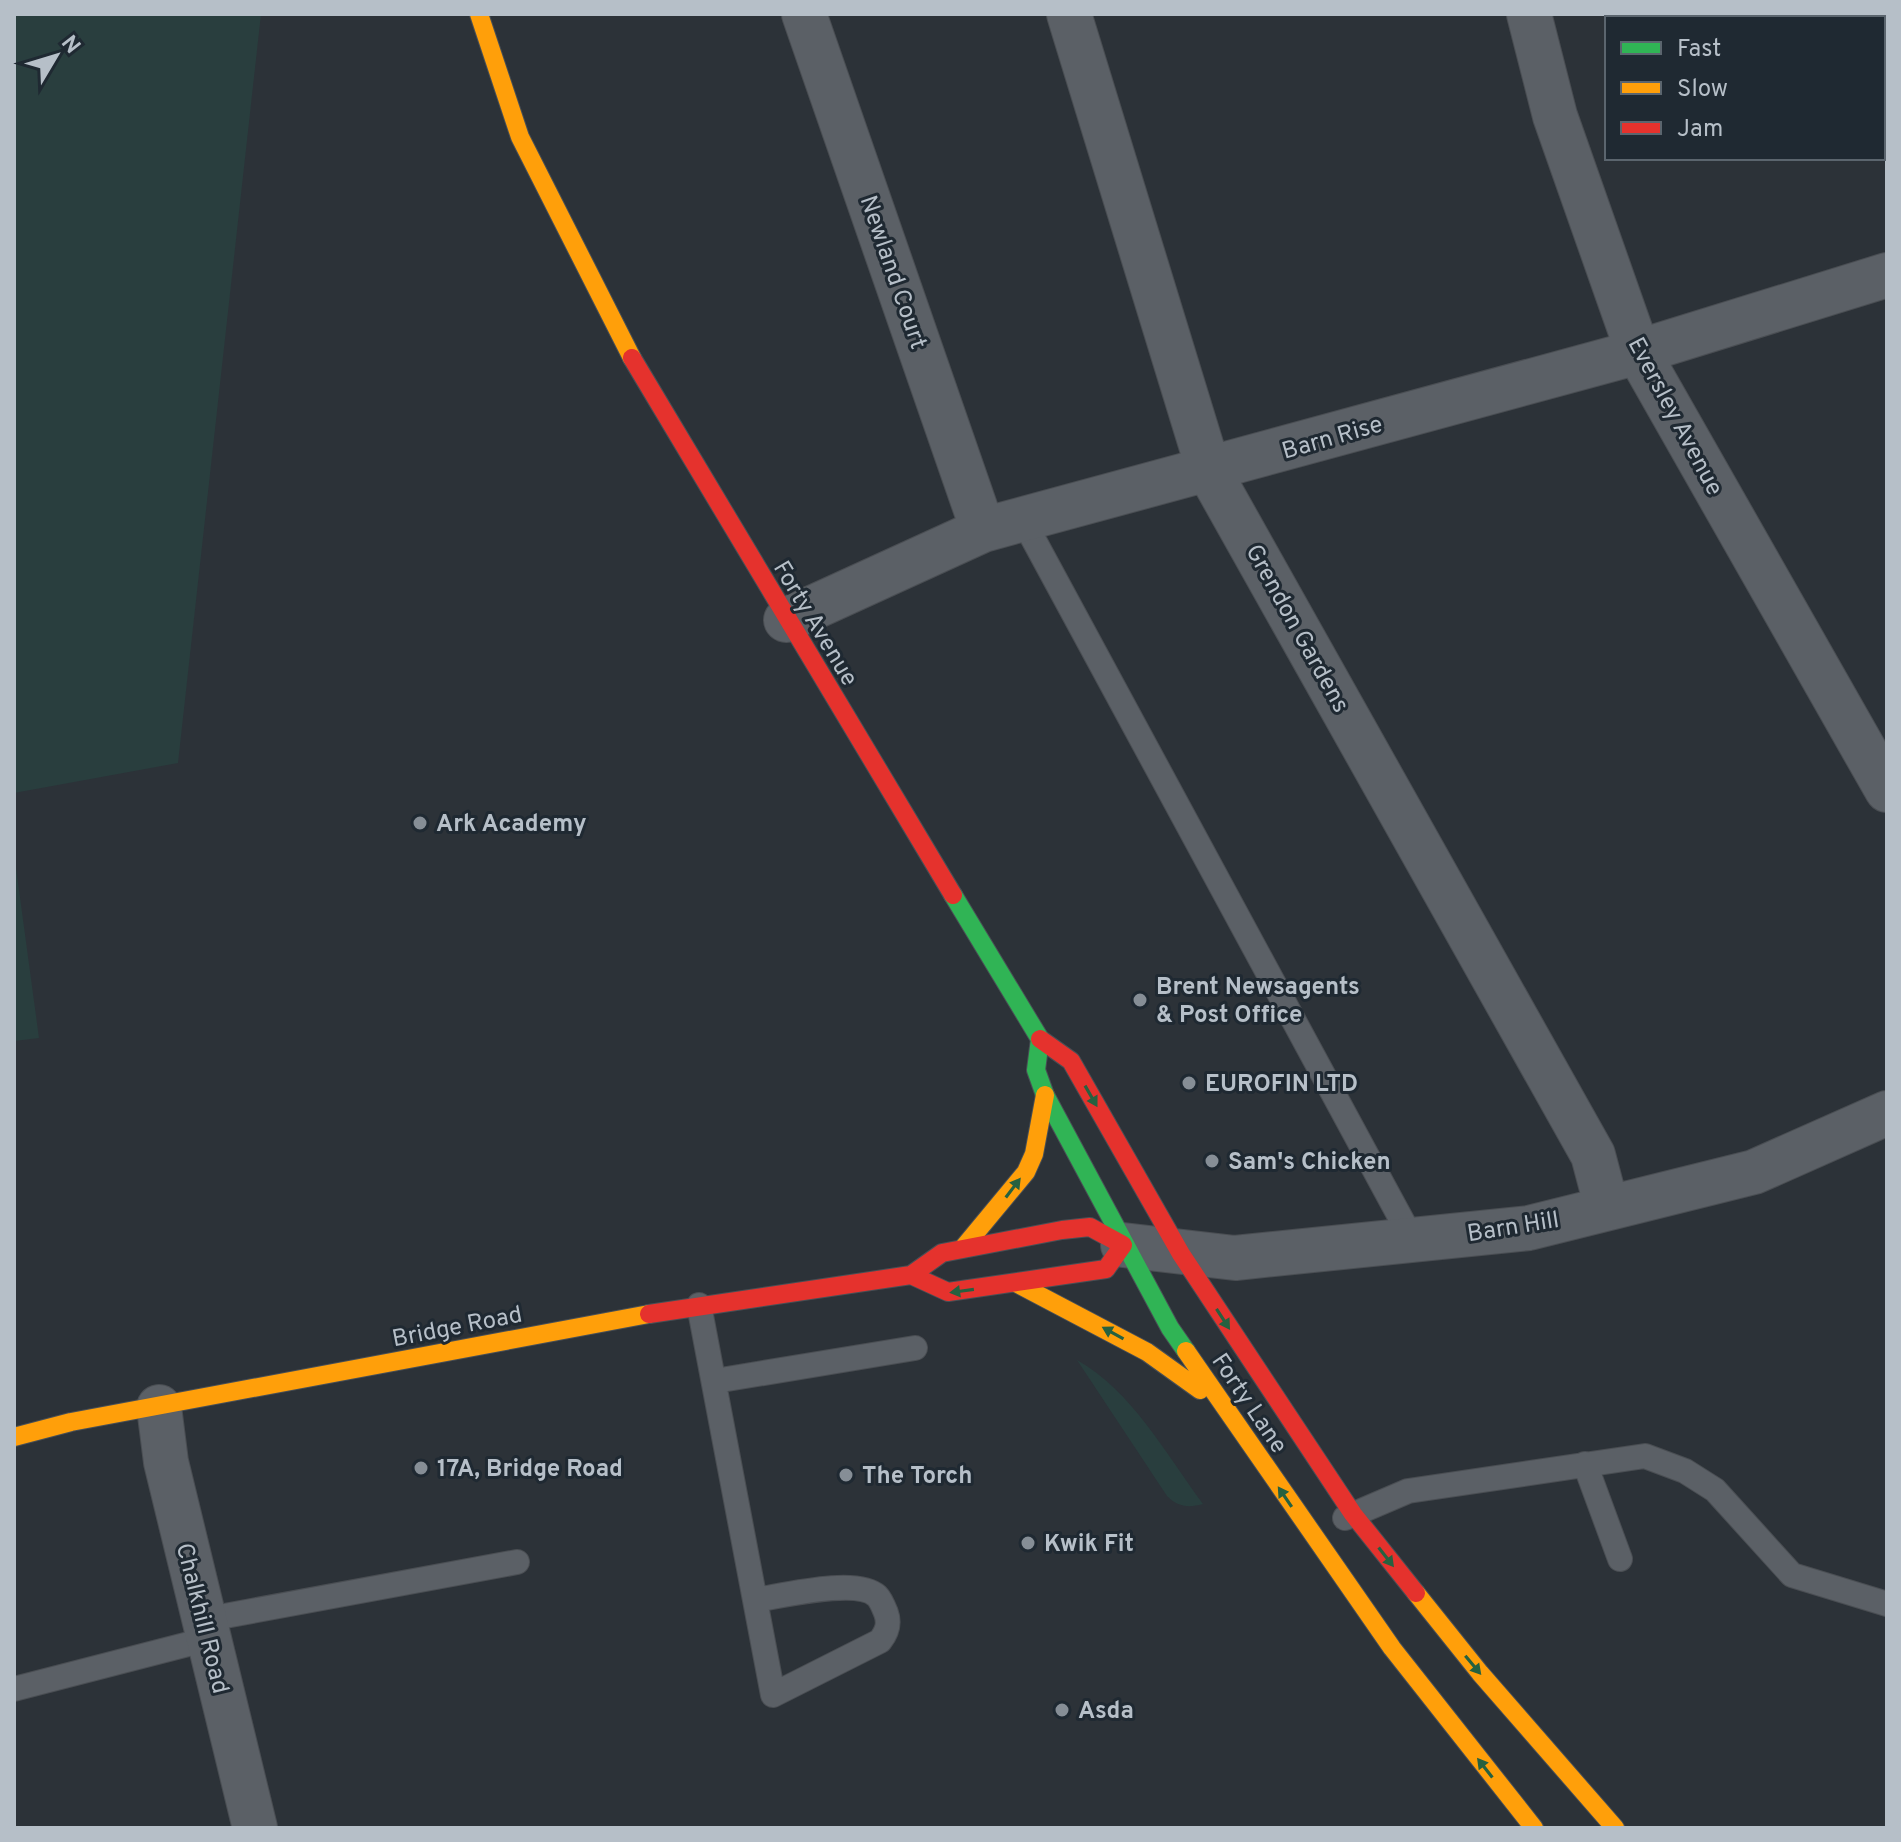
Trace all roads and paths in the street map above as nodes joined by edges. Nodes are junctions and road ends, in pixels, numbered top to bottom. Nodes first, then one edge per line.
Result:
1 (479, 14) edge
2 (804, 14) edge
3 (1069, 14) edge
4 (1529, 14) edge
5 (1887, 275) edge
6 (1638, 352) junction
7 (1209, 471) junction
8 (1003, 525) junction
9 (786, 620) junction
10 (1887, 790) edge
11 (1040, 1039) junction
12 (1045, 1095) junction
13 (1887, 1113) edge
14 (1607, 1208) junction
15 (1412, 1239) junction
16 (1123, 1245) junction
17 (963, 1248) junction
18 (1181, 1254) junction
19 (911, 1275) junction
20 (1016, 1283) junction
21 (699, 1305) junction
22 (915, 1348) dead end
23 (715, 1381) junction
24 (159, 1407) junction
25 (1224, 1408) junction
26 (14, 1437) edge
27 (1585, 1464) junction
28 (1353, 1514) junction
29 (1312, 1537) junction
30 (1620, 1559) dead end
31 (517, 1562) dead end
32 (755, 1600) junction
33 (1887, 1604) edge
34 (205, 1629) junction
35 (14, 1689) edge
36 (255, 1828) edge
37 (1534, 1828) edge
38 (1615, 1828) edge

1 - 9 main road, Forty Avenue
2 - 8 street, Newland Court
3 - 7 street, Grendon Gardens
4 - 6 street, Eversley Avenue
5 - 6 street, Barn Rise
6 - 7 street, Barn Rise
6 - 10 street, Eversley Avenue
7 - 8 street, Barn Rise
7 - 14 street, Grendon Gardens
8 - 9 street, Barn Rise
8 - 15 lane
9 - 11 main road, Forty Avenue
11 - 12 main road
11 -> 18 main road
12 - 16 main road
17 -> 12 main road
13 - 14 street, Barn Hill
14 - 15 street, Barn Hill
15 - 18 street, Barn Hill
16 - 17 main road, Bridge Road
16 - 18 street, Barn Hill
16 - 20 main road
16 - 25 main road, Forty Lane
17 - 19 main road, Bridge Road
18 -> 28 main road
20 -> 19 main road
19 - 21 main road, Bridge Road
25 -> 20 main road
21 - 23 lane
21 - 24 main road, Bridge Road
22 - 23 lane
23 - 32 lane
24 - 26 main road, Bridge Road
24 - 34 street, Chalkhill Road
29 -> 25 main road, Forty Lane
27 - 28 lane
27 - 30 lane
27 - 33 lane
28 - 29 lane
28 -> 38 main road
37 -> 29 main road, Forty Lane
31 - 34 lane
32 - 32 lane
34 - 35 lane
34 - 36 street, Chalkhill Road

